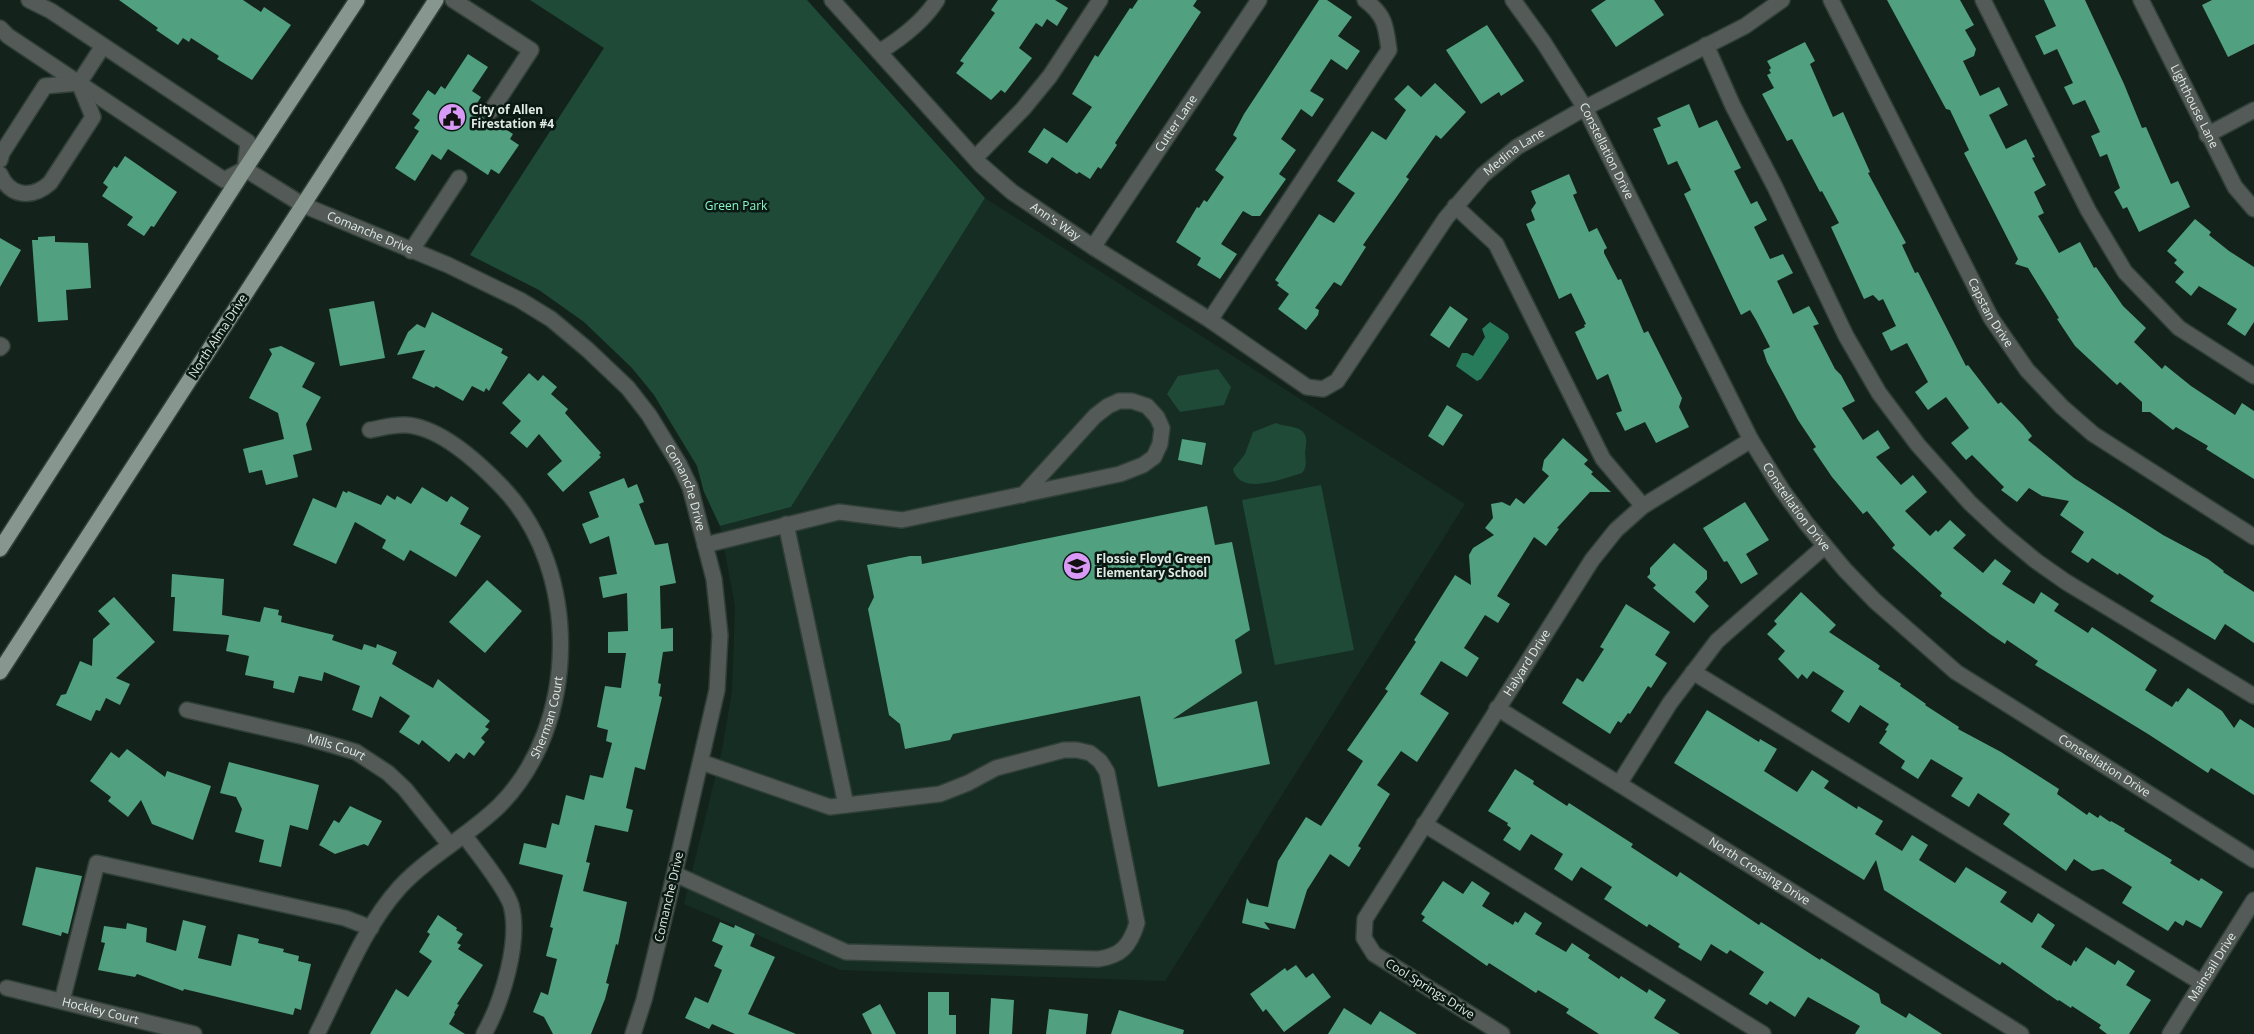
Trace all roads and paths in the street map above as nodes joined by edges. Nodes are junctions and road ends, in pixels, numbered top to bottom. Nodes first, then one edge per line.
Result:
1 (29, 0) edge
2 (358, 0) edge
3 (436, 0) edge
4 (453, 0) edge
5 (832, 0) edge
6 (937, 0) edge
7 (1100, 0) edge
8 (1259, 0) edge
9 (1364, 0) edge
10 (1513, 0) edge
11 (1782, 0) edge
12 (1831, 0) edge
13 (1983, 0) edge
14 (2141, 0) edge
15 (0, 28) edge
16 (1706, 45) junction
17 (103, 46) junction
18 (880, 52) junction
19 (79, 83) junction
20 (1585, 108) junction
21 (2254, 110) edge
22 (491, 111) dead end
23 (2207, 136) junction
24 (975, 158) junction
25 (0, 160) edge
26 (245, 169) junction
27 (0, 174) edge
28 (459, 178) dead end
29 (303, 205) junction
30 (1454, 206) junction
31 (2254, 209) edge
32 (1093, 247) junction
33 (411, 251) junction
34 (1210, 320) junction
35 (2254, 376) edge
36 (1322, 389) joint
37 (370, 430) dead end
38 (1751, 440) junction
39 (1024, 494) junction
40 (1643, 506) junction
41 (786, 524) junction
42 (2254, 537) edge
43 (705, 545) junction
44 (1825, 546) junction
45 (0, 549) edge
46 (0, 672) edge
47 (1693, 672) junction
48 (2254, 696) edge
49 (1497, 708) junction
50 (187, 710) dead end
51 (700, 762) junction
52 (1619, 784) junction
53 (846, 805) junction
54 (1424, 824) junction
55 (464, 835) junction
56 (450, 845) junction
57 (2254, 860) edge
58 (675, 874) junction
59 (2254, 900) edge
60 (371, 928) junction
61 (1364, 938) joint
62 (2202, 983) junction
63 (8, 988) dead end
64 (62, 1001) junction
65 (194, 1034) edge
66 (317, 1034) edge
67 (484, 1034) edge
68 (633, 1034) edge
69 (1502, 1034) edge
70 (1763, 1034) edge
71 (2021, 1034) edge
72 (2170, 1034) edge

1 - 17 street
2 - 26 main road
3 - 29 main road, North Alma Drive
4 - 22 street
5 - 18 street, Ann's Way
6 - 18 street
7 - 24 street
8 - 32 street, Cutter Lane
9 - 34 street
10 - 20 street, Constellation Drive
11 - 16 street, Medina Lane
12 - 42 street, Capstan Drive
13 - 35 street
14 - 23 street, Lighthouse Lane
15 - 19 street
16 - 20 street, Medina Lane
16 - 48 street
17 - 19 street
17 - 26 street
18 - 24 street, Ann's Way
19 - 25 street
19 - 26 street
19 - 27 street
20 - 30 street, Medina Lane
20 - 38 street, Constellation Drive
21 - 23 street
23 - 31 street, Lighthouse Lane
24 - 32 street, Ann's Way
26 - 29 street, Comanche Drive
26 - 45 main road
28 - 33 street
29 - 33 street, Comanche Drive
29 - 46 main road, North Alma Drive
30 - 36 street, Medina Lane
30 - 40 street
32 - 34 street, Ann's Way
33 - 43 street, Comanche Drive
34 - 36 street, Ann's Way
37 - 55 street, Sherman Court
38 - 40 street, Halyard Drive
38 - 44 street, Constellation Drive
39 - 39 street
39 - 41 street
40 - 49 street, Halyard Drive
41 - 43 street
41 - 53 street
43 - 51 street, Comanche Drive
44 - 47 street
44 - 57 street, Constellation Drive
47 - 52 street
47 - 62 street
49 - 52 street, North Crossing Drive
49 - 54 street, Halyard Drive
50 - 56 street, Mills Court
51 - 53 street
51 - 58 street, Comanche Drive
52 - 71 street, North Crossing Drive
53 - 58 street
54 - 61 street, Halyard Drive
54 - 70 street
55 - 56 street, Sherman Court
55 - 67 street
56 - 60 street, Sherman Court
58 - 68 street, Comanche Drive
59 - 62 street, Mainsail Drive
60 - 64 street
60 - 66 street, Sherman Court
61 - 69 street, Cool Springs Drive
62 - 72 street, Mainsail Drive
63 - 64 street, Hockley Court
64 - 65 street, Hockley Court

